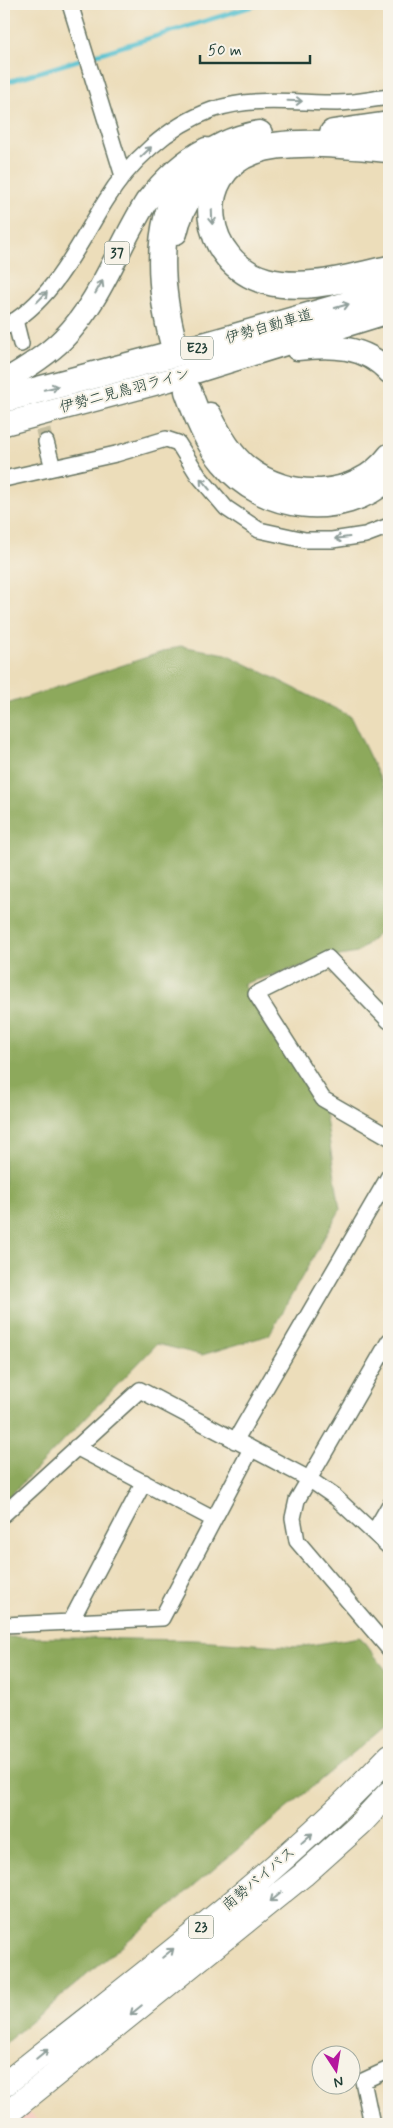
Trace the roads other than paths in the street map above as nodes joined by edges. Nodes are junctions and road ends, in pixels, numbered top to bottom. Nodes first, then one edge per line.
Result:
1 (70, 4) edge
2 (389, 97) edge
3 (389, 125) edge
4 (389, 136) edge
5 (326, 139) junction
6 (247, 145) junction
7 (389, 149) edge
8 (389, 160) edge
9 (124, 176) junction
10 (389, 269) edge
11 (389, 293) edge
12 (389, 312) edge
13 (9, 324) edge
14 (179, 343) dead end
15 (21, 344) dead end
16 (389, 372) edge
17 (4, 381) edge
18 (185, 386) junction
19 (4, 399) edge
20 (4, 424) edge
21 (46, 442) tunnel mouth
22 (389, 455) edge
23 (53, 468) junction
24 (389, 477) edge
25 (4, 479) edge
26 (389, 526) edge
27 (389, 1021) edge
28 (389, 1137) edge
29 (389, 1176) edge
30 (389, 1341) edge
31 (235, 1441) junction
32 (76, 1447) junction
33 (251, 1449) junction
34 (309, 1479) junction
35 (144, 1482) junction
36 (389, 1506) edge
37 (4, 1514) edge
38 (213, 1519) junction
39 (374, 1532) junction
40 (389, 1547) edge
41 (71, 1621) junction
42 (4, 1625) edge
43 (389, 1649) edge
44 (389, 1757) edge
45 (389, 1793) edge
46 (386, 2071) edge
47 (4, 2085) edge
48 (4, 2116) edge
49 (372, 2124) edge

1 - 9 street
9 -> 2 street
3 - 5 highway
4 - 5 highway
5 - 6 highway
5 - 7 highway
5 - 8 highway
6 -> 10 highway
6 - 14 highway, E23
17 -> 6 main road, 37
13 -> 9 street
19 -> 11 highway, 伊勢自動車道 / E23
12 - 18 main road, 伊勢二見鳥羽ライン
13 - 15 street
16 - 18 main road
18 - 20 main road, 伊勢二見鳥羽ライン
18 - 22 main road
18 - 24 highway
21 - 23 street
23 - 25 street
26 -> 23 street
27 - 28 street
29 - 31 street
30 - 34 street
31 - 32 street
31 - 33 street
32 - 35 street
32 - 37 street
33 - 34 street
33 - 38 street
34 - 39 street
34 - 43 street
35 - 38 street
35 - 41 street
36 - 39 street
38 - 41 street
39 - 40 street
41 - 42 street
47 -> 44 highway, 南勢バイパス / 23
45 -> 48 highway, 南勢バイパス / 23
46 - 49 street

